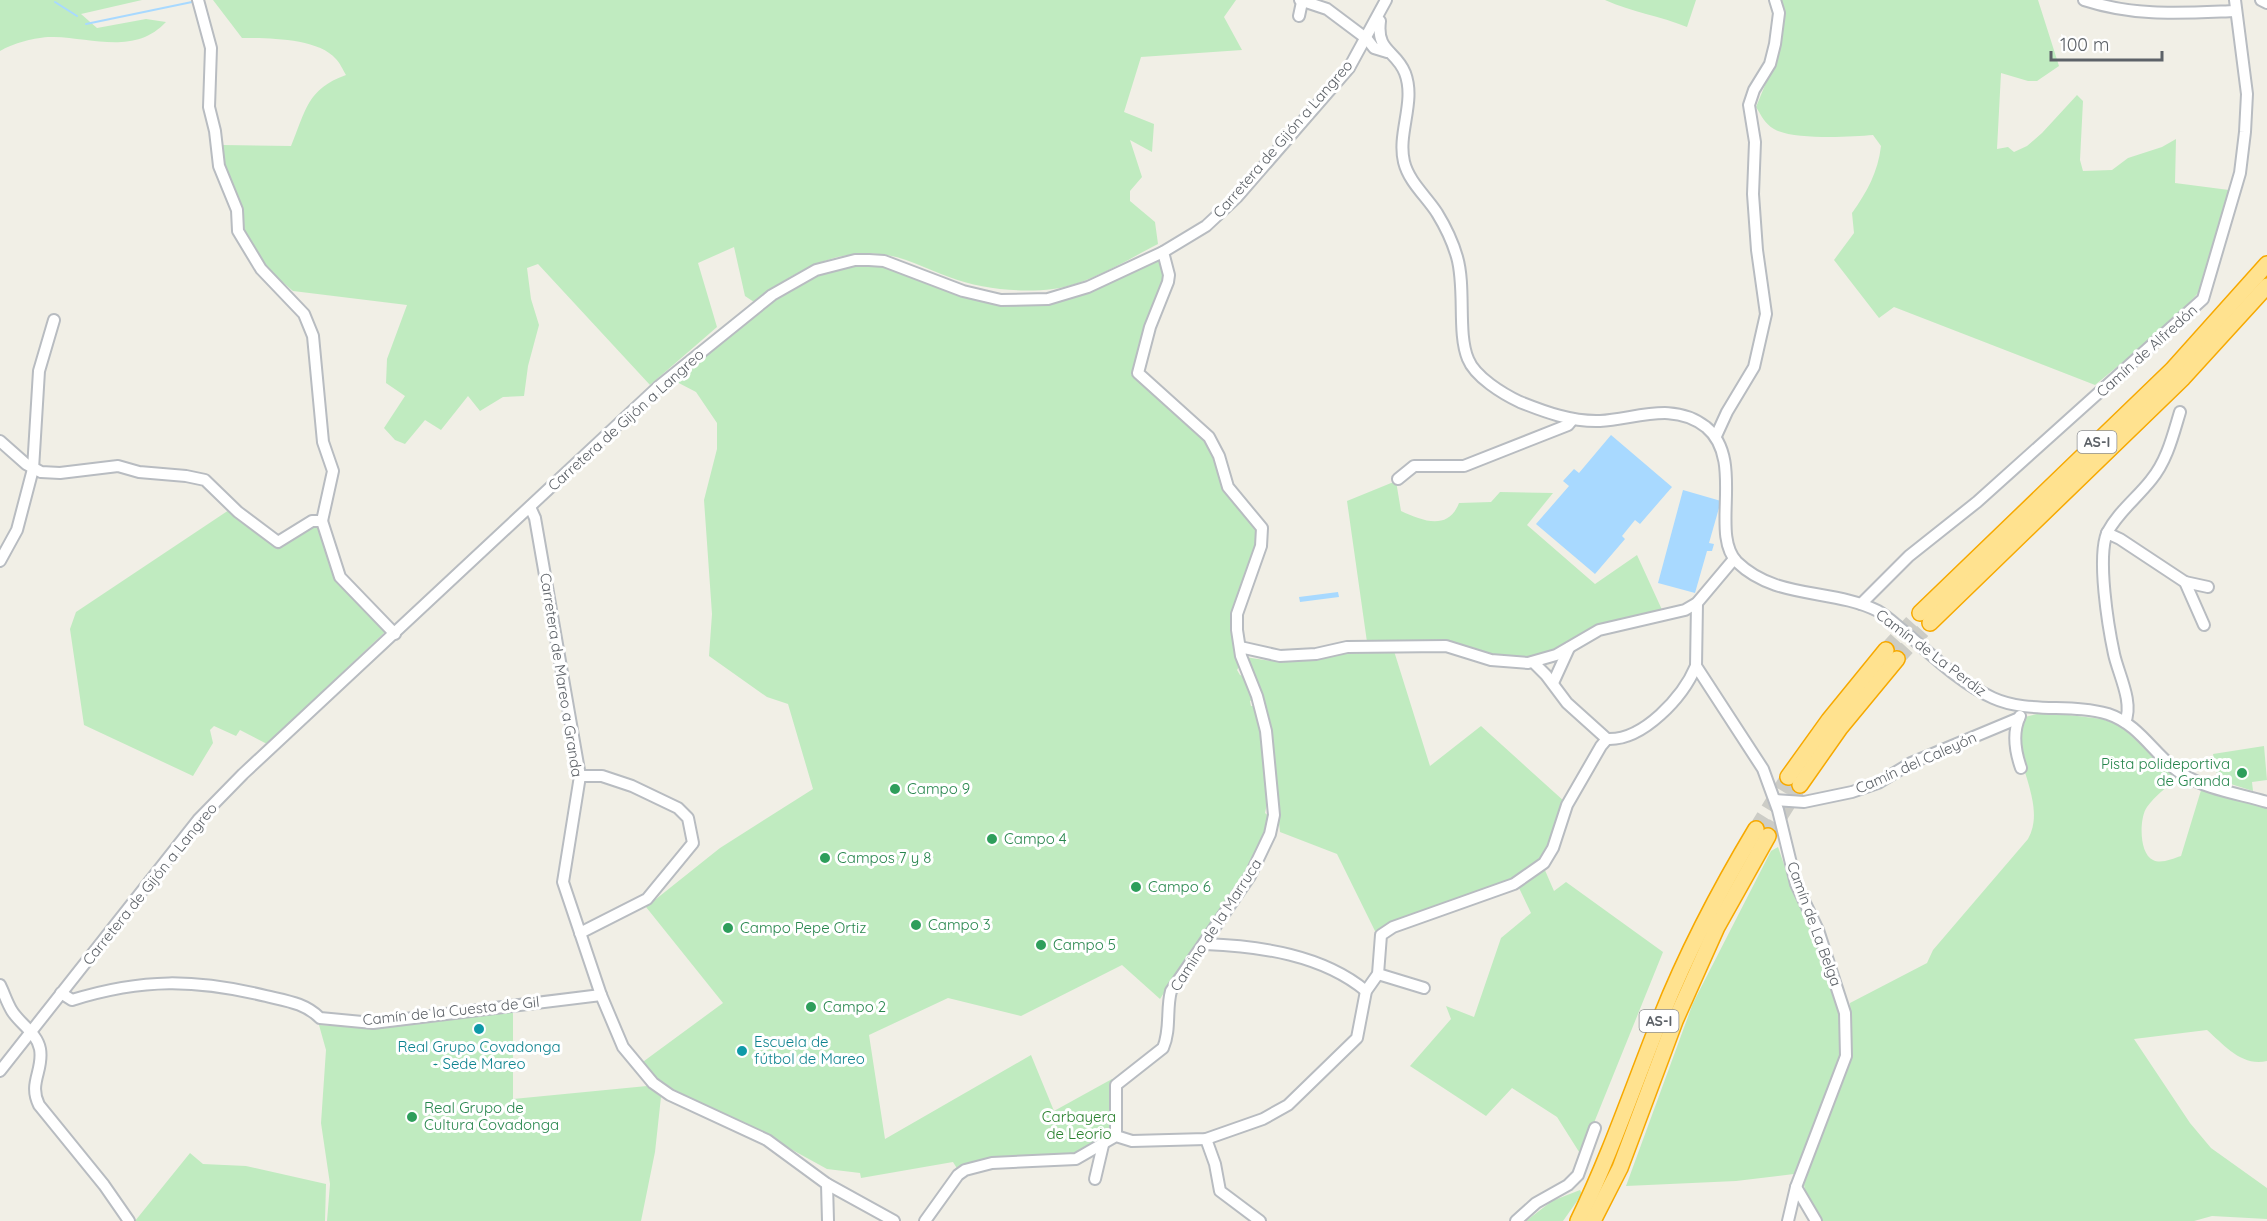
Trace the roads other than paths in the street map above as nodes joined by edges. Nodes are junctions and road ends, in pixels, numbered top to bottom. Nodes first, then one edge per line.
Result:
1 (198, 0) edge
2 (1386, 0) edge
3 (1775, 0) edge
4 (2085, 0) edge
5 (2261, 0) edge
6 (1301, 1) edge
7 (2267, 3) edge
8 (2236, 6) edge
9 (1380, 14) junction
10 (1299, 16) dead end
11 (1367, 39) junction
12 (1383, 49) junction
13 (1349, 68) junction
14 (1162, 252) junction
15 (2267, 264) edge
16 (2267, 286) edge
17 (54, 321) dead end
18 (2180, 412) dead end
19 (1573, 419) junction
20 (1716, 436) junction
21 (0, 441) edge
22 (33, 469) junction
23 (1398, 479) dead end
24 (530, 507) junction
25 (322, 521) junction
26 (2107, 533) junction
27 (1734, 559) junction
28 (0, 561) edge
29 (2185, 582) junction
30 (2208, 587) dead end
31 (1697, 603) junction
32 (1861, 604) junction
33 (2204, 625) dead end
34 (396, 634) junction
35 (1240, 647) junction
36 (1569, 648) junction
37 (1892, 655) tunnel mouth
38 (1533, 662) junction
39 (1696, 666) junction
40 (1552, 683) junction
41 (2025, 706) junction
42 (2019, 718) junction
43 (2125, 722) junction
44 (1607, 739) junction
45 (2021, 768) dead end
46 (580, 776) junction
47 (1794, 781) tunnel mouth
48 (1775, 800) junction
49 (2267, 802) edge
50 (1762, 832) tunnel mouth
51 (580, 933) junction
52 (1205, 944) junction
53 (1378, 974) junction
54 (0, 985) edge
55 (1424, 988) dead end
56 (1366, 991) junction
57 (61, 993) junction
58 (602, 995) junction
59 (31, 1031) junction
60 (0, 1071) edge
61 (1595, 1128) dead end
62 (1116, 1136) junction
63 (1206, 1140) junction
64 (1103, 1145) junction
65 (1076, 1160) junction
66 (1613, 1165) junction
67 (827, 1184) junction
68 (1796, 1187) junction
69 (129, 1221) edge
70 (828, 1221) edge
71 (894, 1221) edge
72 (925, 1221) edge
73 (1260, 1221) edge
74 (1516, 1221) edge
75 (1571, 1221) edge
76 (1578, 1221) edge
77 (1593, 1221) edge
78 (1600, 1221) edge
79 (1788, 1221) edge
80 (1816, 1221) edge

1 - 25 street
2 - 9 street, Carretera de Gijón a Langreo
3 - 20 street
4 - 8 street
5 - 7 street
6 - 10 street
6 - 11 street
8 - 32 street, Camín de Alfredón
9 - 11 street, Carretera de Gijón a Langreo
9 - 12 street
11 - 12 street
11 - 13 street, Carretera de Gijón a Langreo
12 - 13 street
12 - 19 street
13 - 14 street, Carretera de Gijón a Langreo
14 - 24 street, Carretera de Gijón a Langreo
14 - 35 street, Camino de la Marruca
15 - 16 highway, AS-I
17 - 22 street
18 - 26 street
19 - 20 street
19 - 23 street
20 - 27 street
21 - 22 street
22 - 25 street
22 - 28 street
24 - 34 street, Carretera de Gijón a Langreo
24 - 46 street, Carretera de Mareo a Granda
25 - 34 street
26 - 29 street
26 - 43 street
27 - 31 street
27 - 32 street, Camín de La Perdiz
29 - 30 street
29 - 33 street
31 - 36 street
31 - 39 street
32 - 41 street, Camín de La Perdiz
34 - 57 street, Carretera de Gijón a Langreo
35 - 38 street
35 - 52 street, Camino de la Marruca
36 - 38 street
36 - 40 street
37 - 47 highway
38 - 40 street
39 - 44 street
39 - 48 street, Camín de La Belga
40 - 44 street
41 - 42 street
41 - 43 street, Camín de La Perdiz
42 - 45 street
42 - 48 street, Camín del Caleyón
43 - 49 street, Camín de La Perdiz
44 - 53 street
46 - 51 street, Carretera de Mareo a Granda
46 - 51 street
48 - 68 street, Camín de La Belga
50 - 66 highway, AS-I
51 - 58 street, Carretera de Mareo a Granda
52 - 56 street
52 - 62 street, Camino de la Marruca
53 - 55 street
53 - 56 street
54 - 59 street
56 - 63 street
57 - 58 street, Camín de la Cuesta de Gil
57 - 59 street, Carretera de Gijón a Langreo
58 - 67 street, Carretera de Mareo a Granda
59 - 60 street, Carretera de Gijón a Langreo
59 - 69 street
61 - 74 street
62 - 63 street
62 - 64 street
63 - 73 street
64 - 65 street
64 - 65 street
65 - 72 street
66 - 75 highway
66 - 76 highway, AS-I
66 - 77 highway, AS-I
66 - 78 highway
67 - 70 street
67 - 71 street, Carretera de Mareo a Granda
68 - 79 street, Camín de La Belga
68 - 80 street

